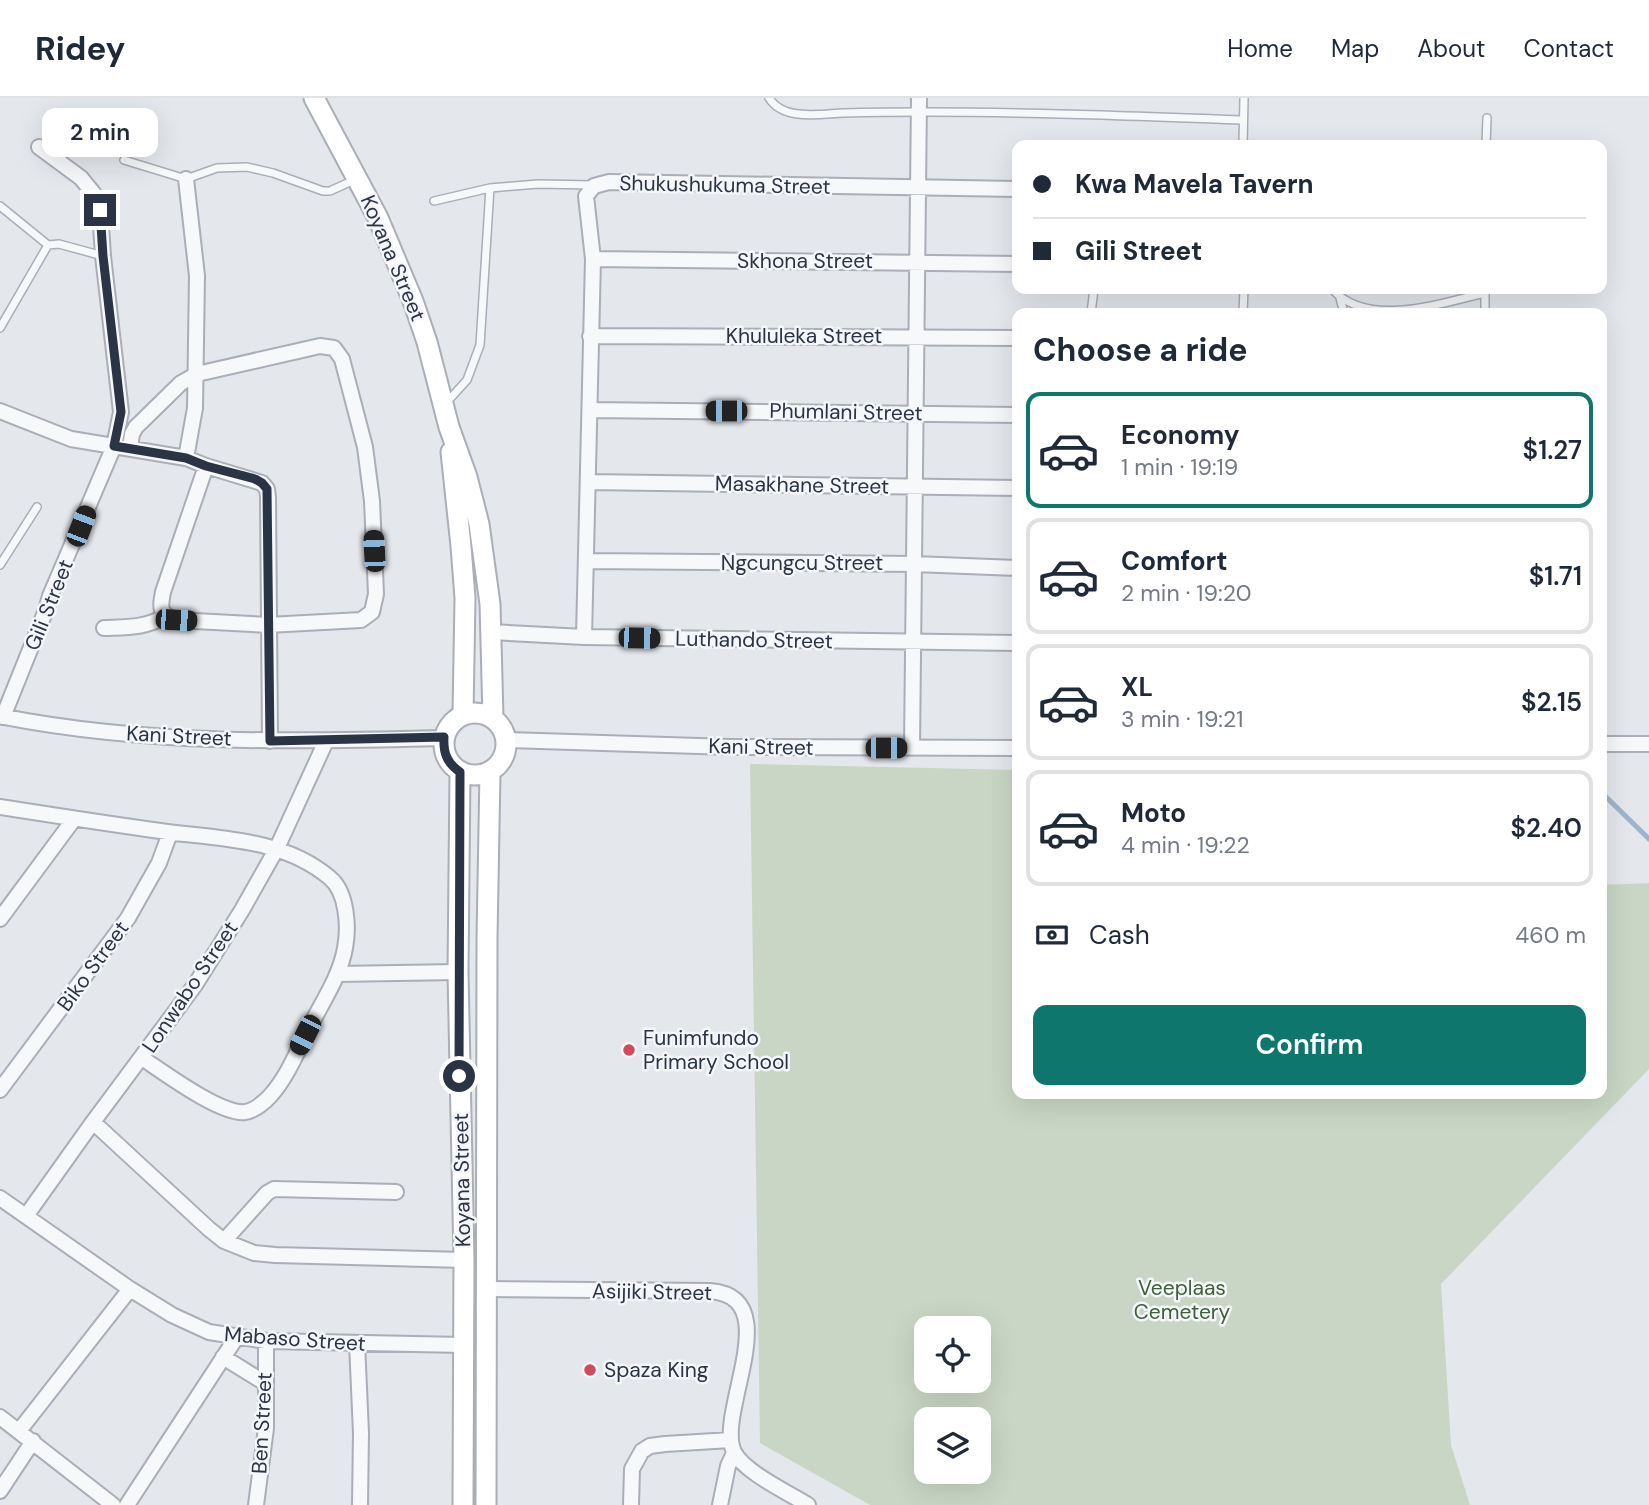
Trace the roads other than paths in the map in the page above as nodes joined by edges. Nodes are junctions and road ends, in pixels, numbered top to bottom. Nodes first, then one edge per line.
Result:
1 (314, 98) edge
2 (769, 98) edge
3 (1244, 98) edge
4 (918, 105) edge
5 (1487, 118) dead end
6 (1242, 120) junction
7 (1243, 140) edge
8 (1486, 140) edge
9 (39, 147) dead end
10 (124, 160) dead end
11 (358, 178) junction
12 (186, 179) junction
13 (594, 186) junction
14 (490, 188) junction
15 (917, 189) junction
16 (1012, 189) edge
17 (434, 201) dead end
18 (0, 205) edge
19 (48, 245) junction
20 (103, 256) junction
21 (593, 260) junction
22 (916, 262) junction
23 (1012, 264) edge
24 (1336, 294) edge
25 (1474, 294) edge
26 (1340, 298) junction
27 (1436, 304) junction
28 (1343, 308) edge
29 (1366, 308) edge
30 (1405, 308) edge
31 (1433, 308) edge
32 (0, 328) edge
33 (590, 336) junction
34 (916, 337) junction
35 (1012, 338) edge
36 (197, 374) junction
37 (443, 406) junction
38 (590, 410) junction
39 (0, 411) edge
40 (916, 413) junction
41 (1012, 415) edge
42 (449, 427) junction
43 (114, 446) junction
44 (130, 448) junction
45 (186, 458) junction
46 (206, 466) junction
47 (588, 482) junction
48 (914, 486) junction
49 (1012, 488) edge
50 (37, 507) dead end
51 (587, 561) junction
52 (914, 564) junction
53 (0, 565) edge
54 (1012, 568) edge
55 (165, 616) junction
56 (268, 625) junction
57 (104, 628) dead end
58 (491, 632) junction
59 (584, 638) junction
60 (913, 643) junction
61 (1012, 643) edge
62 (463, 715) junction
63 (1, 717) edge
64 (493, 718) junction
65 (444, 737) junction
66 (506, 740) junction
67 (270, 741) junction
68 (326, 741) junction
69 (1607, 744) edge
70 (1649, 744) edge
71 (912, 748) junction
72 (1012, 748) edge
73 (460, 772) junction
74 (490, 772) junction
75 (0, 807) edge
76 (74, 819) junction
77 (170, 833) junction
78 (276, 848) junction
79 (0, 919) edge
80 (458, 972) junction
81 (337, 974) junction
82 (142, 1058) junction
83 (0, 1090) edge
84 (93, 1122) junction
85 (396, 1192) dead end
86 (0, 1198) edge
87 (26, 1216) junction
88 (224, 1241) junction
89 (464, 1260) junction
90 (130, 1289) junction
91 (486, 1289) junction
92 (236, 1338) junction
93 (265, 1341) junction
94 (356, 1343) junction
95 (463, 1345) junction
96 (223, 1357) junction
97 (265, 1383) junction
98 (1, 1419) edge
99 (19, 1431) junction
100 (33, 1441) junction
101 (733, 1446) junction
102 (0, 1491) edge
103 (113, 1505) edge
104 (127, 1505) edge
105 (256, 1505) edge
106 (360, 1505) edge
107 (463, 1505) edge
108 (486, 1505) edge
109 (631, 1505) edge
110 (720, 1505) edge
111 (808, 1505) edge

1 - 11 main road, Koyana Street
2 - 4 lane
3 - 6 lane
4 - 6 lane
4 - 15 street
5 - 8 lane
6 - 7 lane
9 - 20 street, Gili Street
10 - 12 lane
11 - 12 lane
11 - 37 main road, Koyana Street
12 - 36 street
13 - 14 lane
13 - 15 street, Shukushukuma Street
13 - 21 street, Shukushukuma Street
14 - 17 lane
14 - 37 lane
15 - 16 street, Shukushukuma Street
15 - 22 street
18 - 19 lane
19 - 20 lane
19 - 32 lane
20 - 43 street, Gili Street
21 - 22 street, Skhona Street
21 - 33 street, Shukushukuma Street
22 - 23 street, Skhona Street
22 - 34 street
24 - 26 lane
25 - 27 lane
26 - 28 lane
26 - 29 lane
27 - 30 lane
27 - 31 lane
33 - 34 street, Khululeka Street
33 - 38 street, Shukushukuma Street
34 - 35 street, Khululeka Street
34 - 40 street
36 - 44 street
36 - 45 street
36 - 56 street
37 - 42 main road, Koyana Street
38 - 40 street, Phumlani Street
38 - 47 street, Shukushukuma Street
39 - 43 street
40 - 41 street, Phumlani Street
40 - 48 street
42 - 58 main road, Koyana Street
42 - 62 main road, Koyana Street
43 - 44 street
43 - 63 street, Gili Street
44 - 45 street
45 - 46 street
46 - 55 street
46 - 56 street
47 - 48 street, Masakhane Street
47 - 51 street, Shukushukuma Street
48 - 49 street, Masakhane Street
48 - 52 street
50 - 53 lane
51 - 52 street, Ngcungcu Street
51 - 59 street, Shukushukuma Street
52 - 54 street, Ngcungcu Street
52 - 60 street
55 - 56 street
55 - 57 street
56 - 67 street
58 - 59 street, Luthando Street
58 - 64 main road, Koyana Street
59 - 60 street, Luthando Street
60 - 61 street, Luthando Street
60 - 71 street
62 - 64 main road
62 - 65 main road
63 - 67 street, Kani Street
64 - 66 main road
65 - 68 street, Kani Street
65 - 73 main road
66 - 71 street, Kani Street
66 - 74 main road
67 - 68 street, Kani Street
68 - 78 street, Lonwabo Street
69 - 70 street
71 - 72 street, Kani Street
73 - 74 main road
73 - 80 main road, Koyana Street
74 - 91 main road, Koyana Street
75 - 76 street
76 - 77 street
76 - 79 street
77 - 78 street
77 - 83 street, Biko Street
78 - 81 street
78 - 82 street, Lonwabo Street
80 - 81 street
80 - 89 main road, Koyana Street
81 - 82 street
82 - 84 street, Lonwabo Street
84 - 87 street, Lonwabo Street
84 - 88 street
85 - 88 street
86 - 87 street, Mabaso Street
87 - 90 street, Mabaso Street
88 - 89 street
89 - 95 main road, Koyana Street
90 - 92 street, Mabaso Street
90 - 99 street
91 - 101 street, Asijiki Street
91 - 108 main road, Koyana Street
92 - 93 street, Mabaso Street
92 - 96 street
93 - 94 street, Mabaso Street
93 - 97 street, Ben Street
94 - 95 street, Mabaso Street
94 - 106 street
95 - 107 main road, Koyana Street
96 - 97 street
96 - 104 street
97 - 105 street, Ben Street
98 - 99 street
99 - 100 street
100 - 102 street
100 - 103 street
101 - 109 street
101 - 110 street
101 - 111 street

